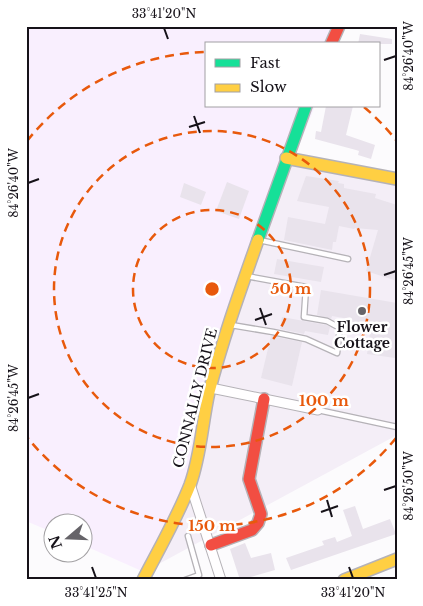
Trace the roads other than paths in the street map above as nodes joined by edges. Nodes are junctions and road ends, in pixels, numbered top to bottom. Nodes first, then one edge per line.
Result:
1 (339, 26) edge
2 (332, 42) edge
3 (305, 108) edge
4 (286, 158) junction
5 (397, 179) edge
6 (258, 240) junction
7 (348, 259) dead end
8 (245, 276) junction
9 (228, 325) junction
10 (211, 388) junction
11 (264, 399) junction
12 (318, 410) joint
13 (397, 427) edge
14 (190, 484) junction
15 (188, 536) dead end
16 (210, 545) junction
17 (397, 559) edge
18 (143, 580) edge
19 (185, 580) edge
20 (222, 580) edge
21 (344, 580) edge

1 - 2 street
3 - 4 street, CONNALLY DRIVE
4 - 5 street
4 - 6 street, CONNALLY DRIVE
6 - 7 lane
6 - 8 street, CONNALLY DRIVE
8 - 9 street, CONNALLY DRIVE
8 - 9 lane
9 - 10 street, CONNALLY DRIVE
10 - 11 street
10 - 14 street, CONNALLY DRIVE
11 - 12 street
11 - 16 street
12 - 13 lane
14 - 16 street
14 - 18 street, CONNALLY DRIVE
15 - 19 lane
16 - 20 street
17 - 21 street

